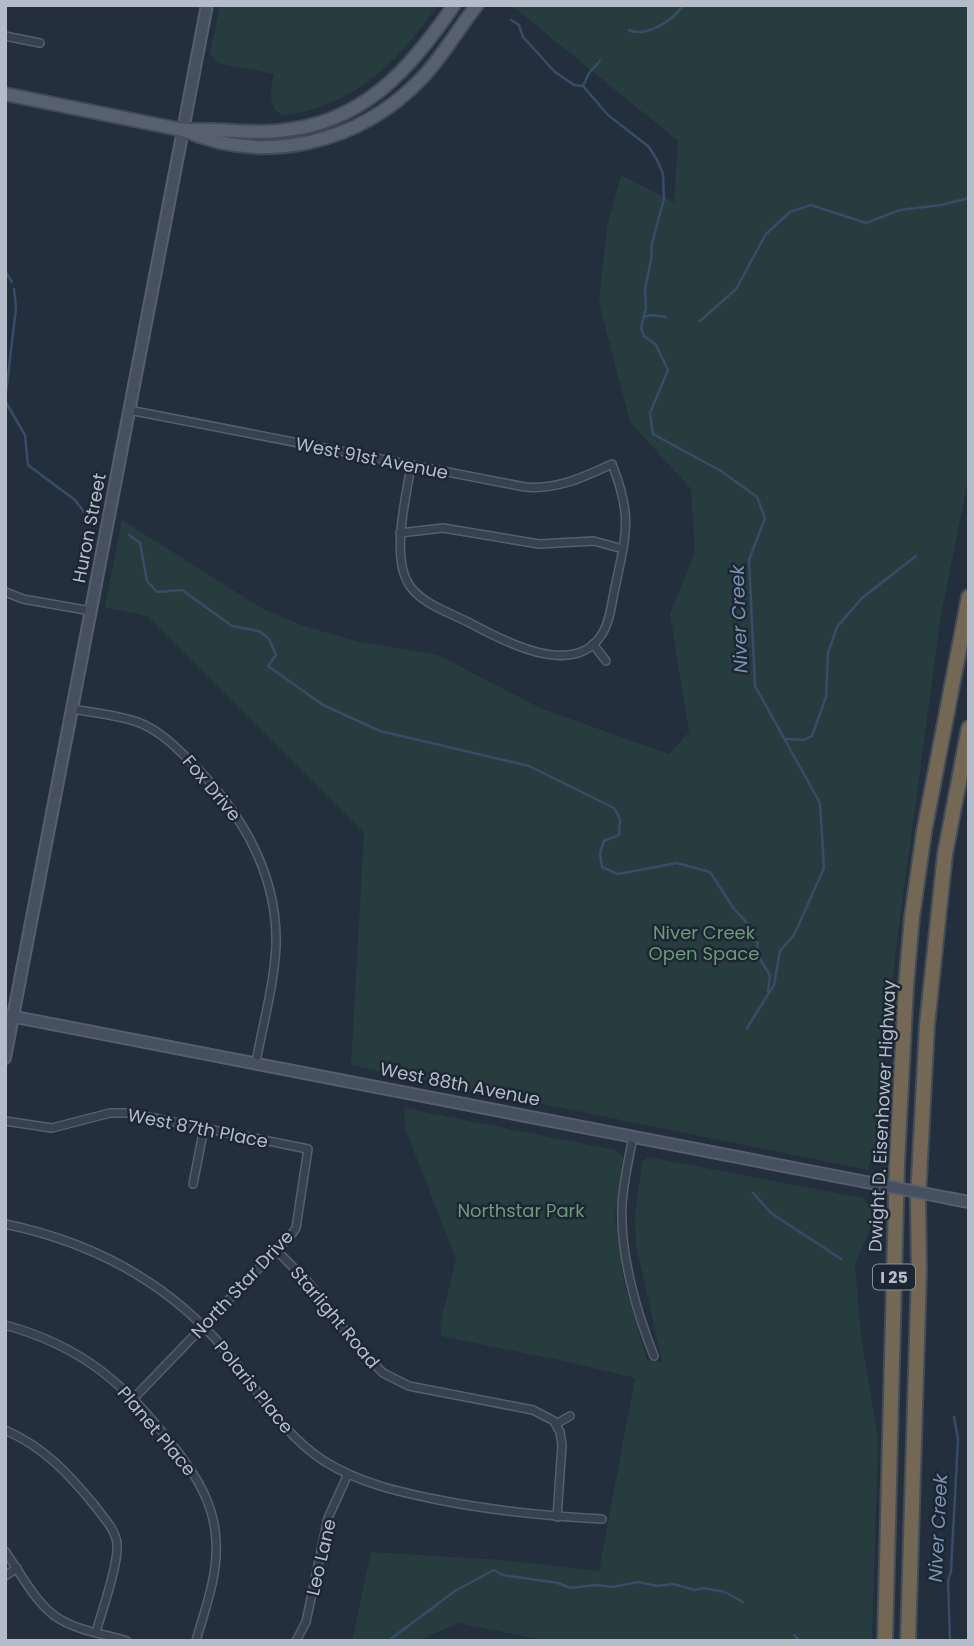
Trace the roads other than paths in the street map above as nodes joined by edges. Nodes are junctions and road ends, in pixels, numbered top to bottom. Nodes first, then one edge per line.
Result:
1 (207, 5) edge
2 (454, 5) edge
3 (477, 5) edge
4 (5, 36) edge
5 (40, 43) dead end
6 (5, 94) edge
7 (183, 130) junction
8 (130, 410) junction
9 (411, 466) junction
10 (400, 533) junction
11 (623, 549) junction
12 (5, 592) edge
13 (969, 597) edge
14 (91, 611) junction
15 (969, 642) edge
16 (593, 644) junction
17 (606, 661) dead end
18 (72, 709) junction
19 (969, 728) edge
20 (9, 1016) edge
21 (905, 1016) junction
22 (5, 1058) edge
23 (256, 1062) junction
24 (5, 1121) edge
25 (204, 1128) junction
26 (633, 1136) junction
27 (308, 1149) joint
28 (193, 1184) dead end
29 (913, 1194) junction
30 (969, 1202) edge
31 (5, 1224) edge
32 (277, 1251) junction
33 (5, 1325) edge
34 (204, 1326) junction
35 (654, 1356) dead end
36 (134, 1398) junction
37 (570, 1416) dead end
38 (556, 1424) junction
39 (5, 1430) edge
40 (348, 1474) junction
41 (557, 1517) junction
42 (602, 1519) dead end
43 (5, 1552) edge
44 (17, 1568) junction
45 (5, 1576) edge
46 (96, 1632) junction
47 (127, 1641) edge
48 (196, 1641) edge
49 (296, 1641) edge
50 (885, 1641) edge
51 (900, 1641) edge
52 (908, 1641) edge

1 - 7 main road, Huron Street
2 - 7 main road
3 - 7 main road
4 - 5 street
6 - 7 main road
7 - 8 main road, Huron Street
8 - 9 street, West 91st Avenue
8 - 14 main road, Huron Street
9 - 10 street
9 - 11 street, West 91st Avenue
10 - 11 street
10 - 16 street
11 - 16 street
12 - 14 street
13 - 21 highway, Dwight D. Eisenhower Highway / I 25
14 - 18 main road, Huron Street
15 - 21 highway
16 - 17 street
18 - 20 main road, Huron Street
18 - 23 street, Fox Drive
19 - 29 highway, I 25
20 - 22 main road, Huron Street
20 - 23 main road, West 88th Avenue
21 - 50 highway, Dwight D. Eisenhower Highway / I 25
23 - 26 main road, West 88th Avenue
24 - 25 street, West 87th Place
25 - 27 street, West 87th Place
25 - 28 street
26 - 29 main road, West 88th Avenue, bridge
26 - 35 street
27 - 32 street, North Star Drive
29 - 30 main road, West 88th Avenue, bridge
29 - 51 highway
29 - 52 highway, I 25
31 - 34 street, Polaris Place
32 - 34 street, North Star Drive
32 - 38 street, Starlight Road
33 - 36 street, Planet Place
34 - 36 street, North Star Drive
34 - 40 street, Polaris Place
36 - 48 street, Planet Place
37 - 38 street
38 - 41 street
39 - 46 street
40 - 41 street, Polaris Place
40 - 49 street, Leo Lane
41 - 42 street, Polaris Place
43 - 44 street
44 - 45 street
44 - 46 street
46 - 47 street

